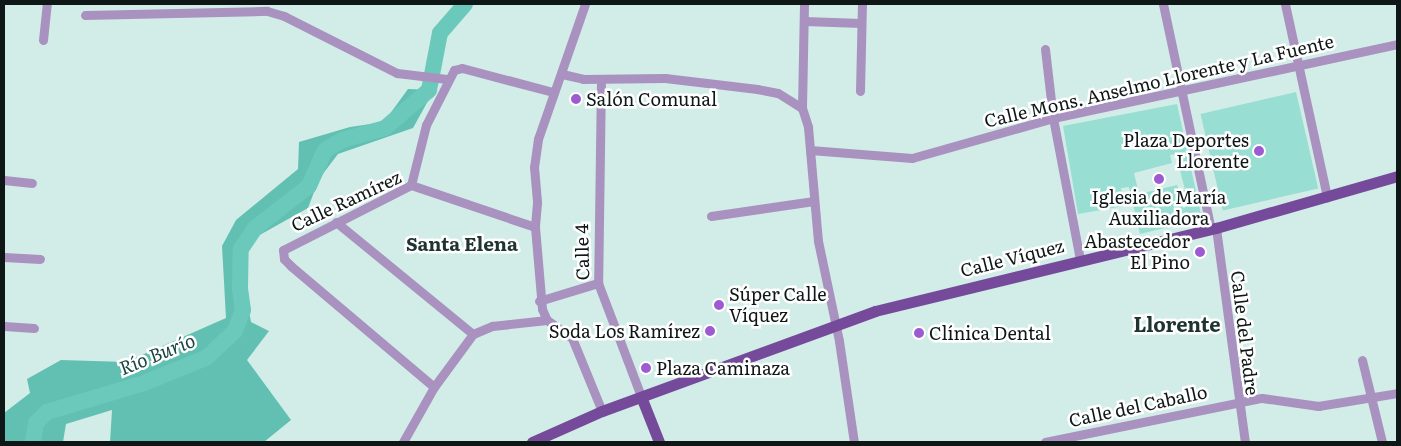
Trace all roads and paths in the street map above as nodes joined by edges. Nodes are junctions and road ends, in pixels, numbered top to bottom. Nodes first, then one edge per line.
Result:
1 (48, 4) edge
2 (585, 4) edge
3 (804, 4) edge
4 (862, 4) edge
5 (1162, 4) edge
6 (1286, 4) edge
7 (85, 15) dead end
8 (804, 21) junction
9 (861, 22) junction
10 (43, 40) dead end
11 (1397, 44) edge
12 (1045, 49) dead end
13 (1299, 63) junction
14 (562, 74) junction
15 (601, 79) junction
16 (443, 80) junction
17 (860, 91) dead end
18 (553, 92) junction
19 (1182, 92) junction
20 (802, 108) junction
21 (1054, 118) junction
22 (810, 150) junction
23 (1397, 176) edge
24 (4, 180) edge
25 (32, 183) dead end
26 (411, 185) junction
27 (1327, 196) junction
28 (814, 201) junction
29 (711, 216) dead end
30 (336, 222) junction
31 (534, 227) junction
32 (1214, 228) junction
33 (4, 257) edge
34 (40, 259) dead end
35 (1080, 259) junction
36 (598, 283) junction
37 (539, 302) junction
38 (547, 320) junction
39 (836, 325) junction
40 (4, 326) edge
41 (34, 328) dead end
42 (473, 334) junction
43 (1362, 360) dead end
44 (434, 388) junction
45 (1397, 393) edge
46 (1373, 397) junction
47 (642, 399) junction
48 (1237, 403) junction
49 (602, 411) junction
50 (403, 442) edge
51 (532, 442) edge
52 (659, 442) edge
53 (854, 442) edge
54 (1045, 442) edge
55 (1245, 442) edge
56 (1382, 442) edge

1 - 10 street
2 - 14 street
3 - 8 street
4 - 9 street
5 - 19 street, Calle del Padre
6 - 13 street
7 - 16 street
8 - 9 street
8 - 20 street
9 - 17 street
11 - 13 street, Calle Mons. Anselmo Llorente y La Fuente
12 - 21 street
13 - 19 street, Calle Mons. Anselmo Llorente y La Fuente
13 - 27 street
14 - 15 street
14 - 18 street
15 - 20 street
15 - 36 street, Calle 4
16 - 18 street
16 - 26 street
18 - 31 street
19 - 21 street, Calle Mons. Anselmo Llorente y La Fuente
19 - 32 street, Calle del Padre
20 - 22 street
21 - 22 street, Calle Mons. Anselmo Llorente y La Fuente
21 - 35 street
22 - 28 street
23 - 27 main road, Calle Víquez
24 - 25 street
26 - 30 street, Calle Ramírez
26 - 31 street, Calle Ramírez
27 - 32 main road, Calle Víquez
28 - 29 street
28 - 39 street
30 - 42 street
30 - 44 street, Calle Ramírez
31 - 37 street
32 - 35 main road, Calle Víquez
32 - 48 street, Calle del Padre
33 - 34 street
35 - 39 main road, Calle Víquez
36 - 37 street
36 - 47 street, Calle 4
37 - 38 street
38 - 42 street
38 - 49 street
39 - 47 main road, Calle Víquez
39 - 53 street
40 - 41 street
42 - 44 street
43 - 46 street
44 - 50 street
45 - 46 street, Calle del Caballo
46 - 48 street, Calle del Caballo
46 - 56 street
47 - 49 main road, Calle Víquez
47 - 52 main road, Calle 4
48 - 54 street, Calle del Caballo
48 - 55 street, Calle del Padre
49 - 51 main road, Calle Víquez

